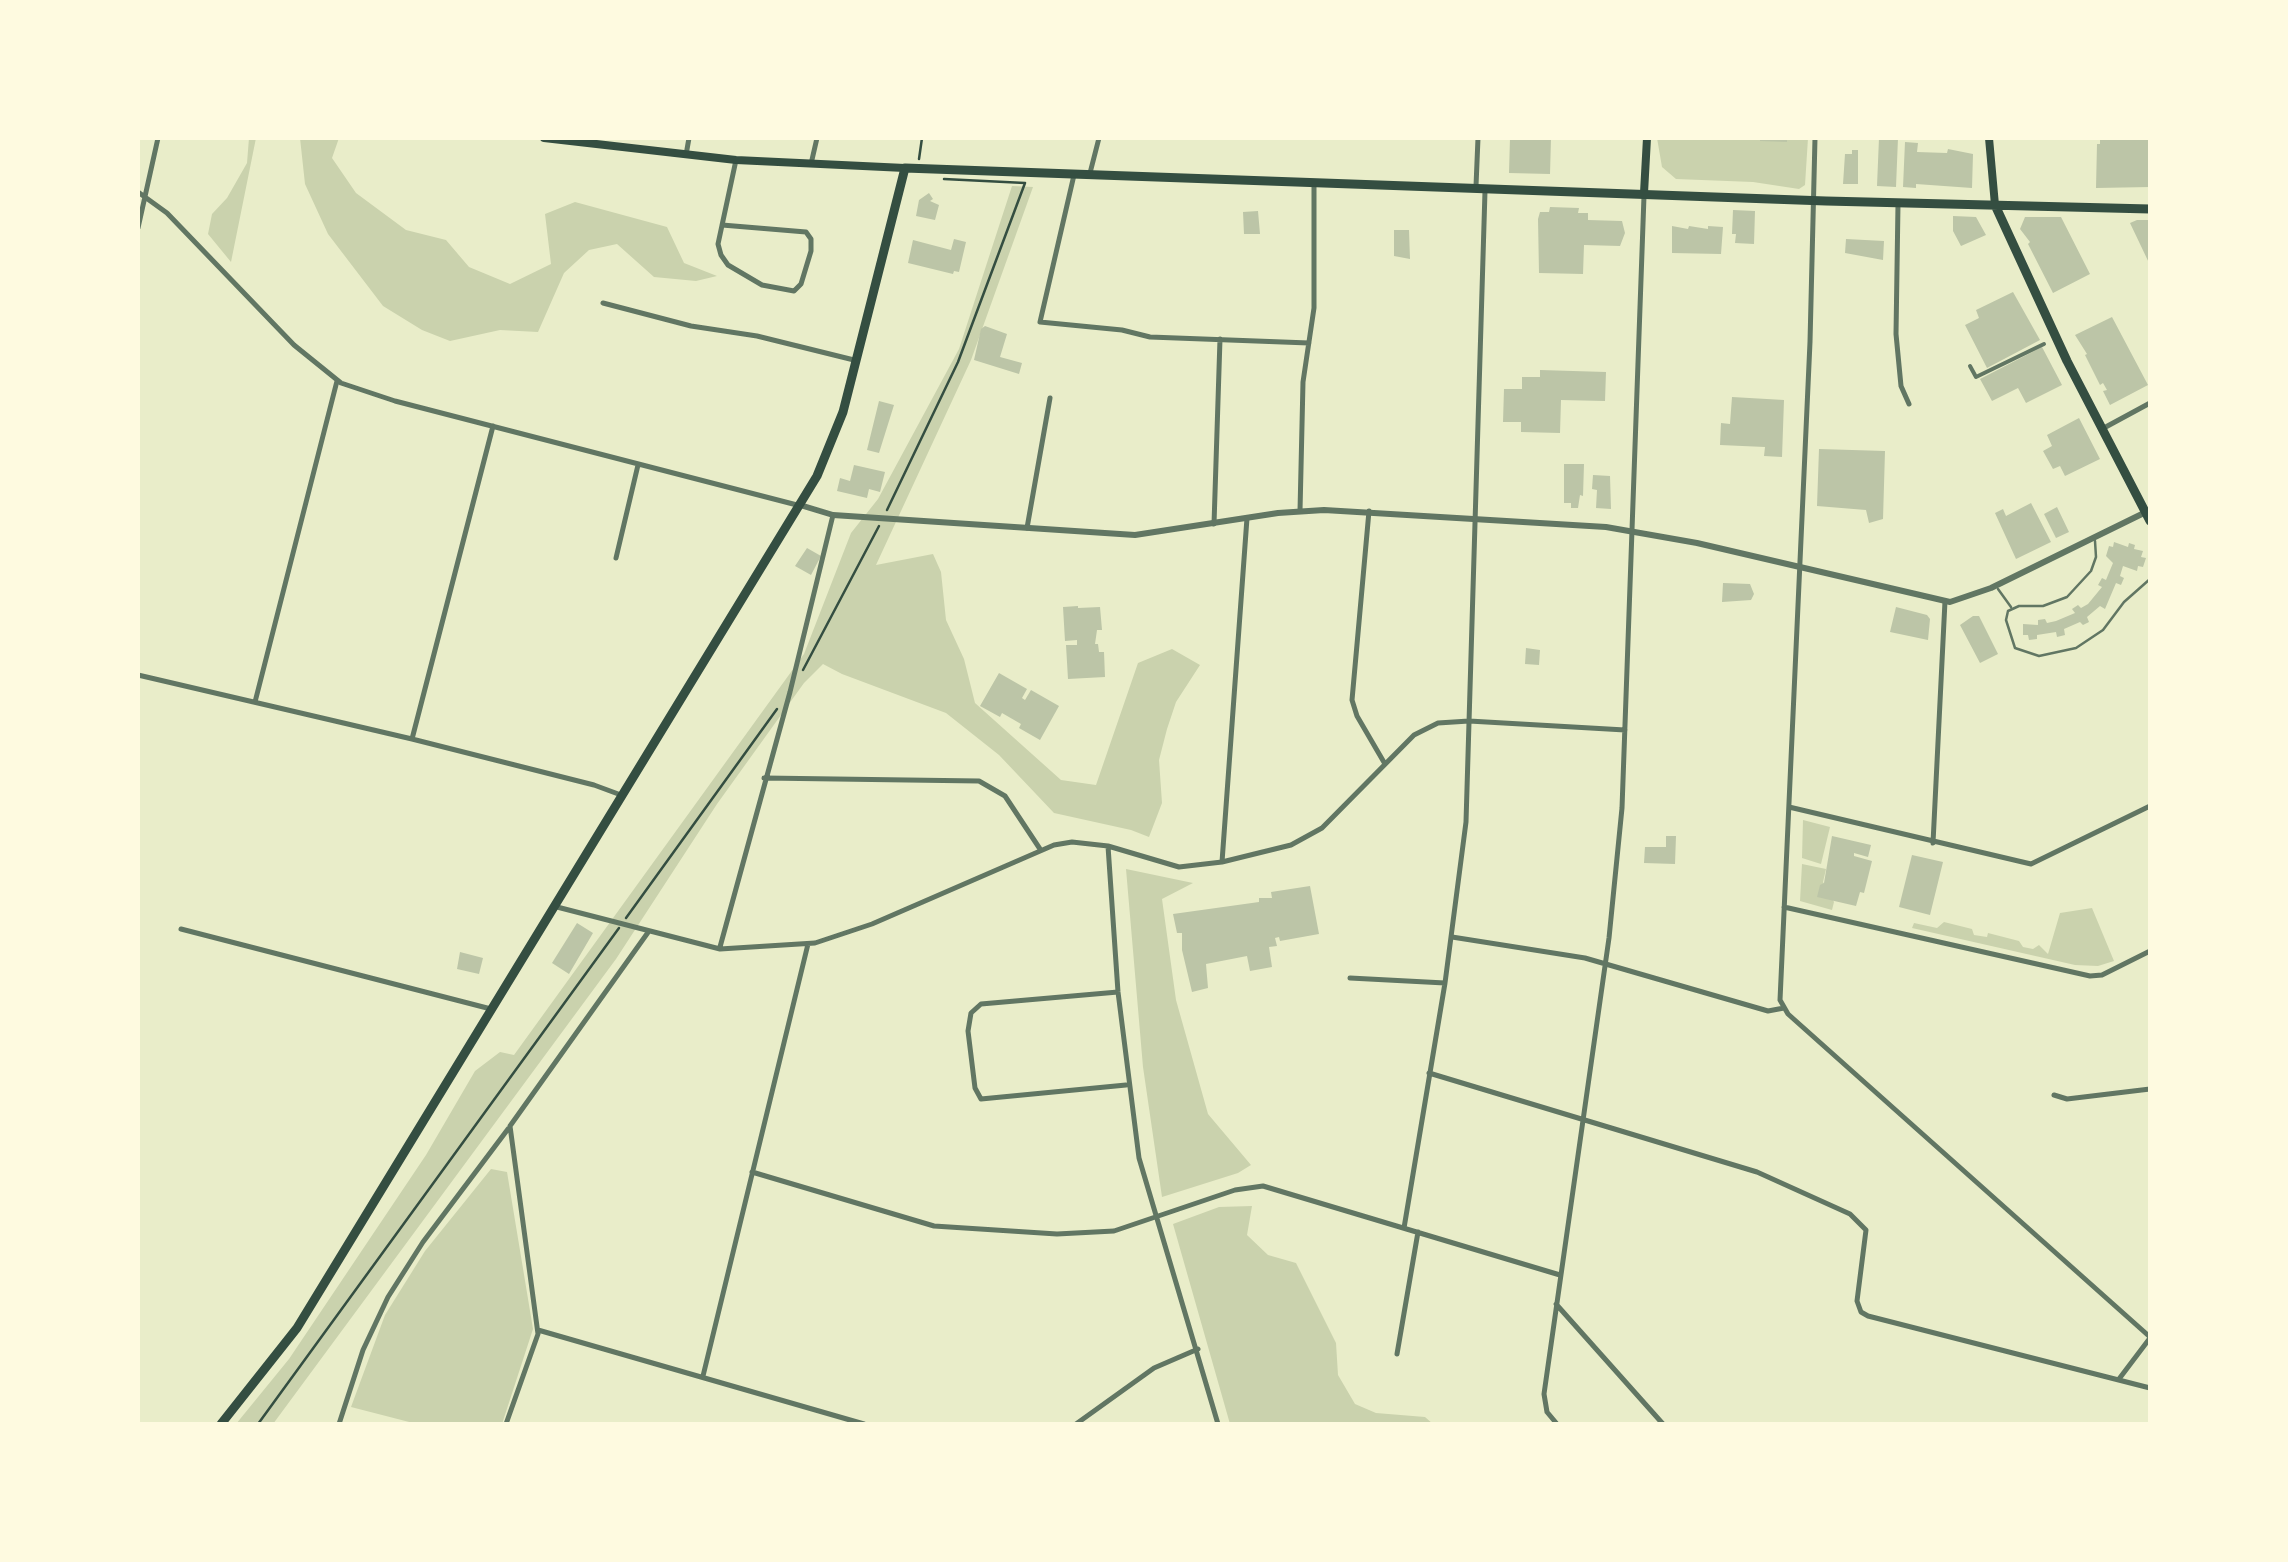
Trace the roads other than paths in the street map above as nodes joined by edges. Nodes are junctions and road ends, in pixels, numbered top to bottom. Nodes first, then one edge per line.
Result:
1 (158, 138) edge
2 (544, 138) edge
3 (689, 138) edge
4 (818, 138) edge
5 (1099, 138) edge
6 (1478, 138) edge
7 (1647, 138) edge
8 (1815, 138) edge
9 (1989, 138) edge
10 (686, 154) junction
11 (736, 160) junction
12 (810, 164) junction
13 (905, 168) junction
14 (1075, 172) junction
15 (1090, 173) junction
16 (1314, 180) junction
17 (1480, 186) junction
18 (138, 192) edge
19 (1644, 193) junction
20 (145, 196) junction
21 (1814, 200) junction
22 (1898, 203) junction
23 (1995, 205) junction
24 (2150, 208) edge
25 (722, 225) junction
26 (138, 228) edge
27 (603, 303) dead end
28 (1220, 339) junction
29 (1309, 343) junction
30 (2044, 344) dead end
31 (857, 360) junction
32 (1970, 366) dead end
33 (337, 381) junction
34 (1050, 398) dead end
35 (2150, 403) edge
36 (1908, 404) dead end
37 (492, 426) junction
38 (2102, 428) junction
39 (638, 465) junction
40 (800, 506) junction
41 (1300, 511) junction
42 (1368, 511) junction
43 (833, 515) junction
44 (2148, 516) edge
45 (1247, 518) junction
46 (1476, 518) junction
47 (1214, 524) junction
48 (1027, 529) junction
49 (1632, 530) junction
50 (2094, 537) junction
51 (616, 558) dead end
52 (1798, 568) junction
53 (2150, 580) edge
54 (1996, 586) junction
55 (1945, 601) junction
56 (2012, 609) junction
57 (138, 674) edge
58 (255, 702) junction
59 (1469, 721) junction
60 (1625, 730) junction
61 (412, 739) junction
62 (1386, 764) junction
63 (764, 778) junction
64 (621, 795) junction
65 (2150, 806) edge
66 (1788, 807) junction
67 (1934, 843) junction
68 (1108, 846) junction
69 (1040, 848) junction
70 (1222, 862) junction
71 (554, 906) junction
72 (1784, 906) junction
73 (180, 928) dead end
74 (649, 931) junction
75 (1452, 937) junction
76 (808, 944) junction
77 (720, 949) junction
78 (2150, 950) edge
79 (1606, 962) junction
80 (1350, 978) dead end
81 (1445, 983) junction
82 (1118, 992) junction
83 (1784, 1008) junction
84 (491, 1009) junction
85 (1430, 1073) junction
86 (1128, 1085) junction
87 (2150, 1088) edge
88 (2054, 1095) dead end
89 (1583, 1117) junction
90 (510, 1126) junction
91 (752, 1172) junction
92 (1158, 1219) junction
93 (1404, 1228) junction
94 (1418, 1232) junction
95 (1560, 1275) junction
96 (1556, 1304) junction
97 (538, 1330) junction
98 (2150, 1338) edge
99 (1198, 1349) junction
100 (1397, 1354) dead end
101 (704, 1376) junction
102 (2118, 1380) junction
103 (2150, 1388) edge
104 (221, 1424) edge
105 (338, 1424) edge
106 (506, 1424) edge
107 (864, 1424) edge
108 (1076, 1424) edge
109 (1218, 1424) edge
110 (1557, 1424) edge
111 (1662, 1424) edge

1 - 20 street
2 - 10 main road
3 - 10 street
4 - 12 street
5 - 15 street
6 - 17 street
7 - 19 main road
8 - 21 street
9 - 23 main road
10 - 11 main road
11 - 12 main road
11 - 25 street
12 - 13 main road
13 - 14 main road
13 - 31 main road
14 - 15 main road
14 - 28 street
15 - 16 main road
16 - 17 main road
16 - 29 street
17 - 19 main road
17 - 46 street
18 - 20 street
19 - 21 main road
19 - 49 street
20 - 26 street
20 - 33 street
21 - 22 main road
21 - 52 street
22 - 23 main road
22 - 36 street
23 - 24 main road
23 - 38 main road
25 - 25 street
27 - 31 street
28 - 29 street
28 - 47 street
29 - 41 street
30 - 32 street
31 - 40 main road
33 - 37 street
33 - 58 street
34 - 48 street
35 - 38 street
37 - 39 street
37 - 61 street
38 - 44 main road
39 - 40 street
39 - 51 street
40 - 43 street
40 - 64 main road
41 - 42 street
41 - 45 street
42 - 46 street
42 - 62 street
43 - 48 street
43 - 63 street
44 - 50 street
45 - 47 street
45 - 70 street
46 - 49 street
46 - 59 street
47 - 48 street
49 - 52 street
49 - 60 street
50 - 54 street
50 - 56 lane
52 - 55 street
52 - 66 street
53 - 56 lane
54 - 55 street
54 - 56 lane
55 - 67 street
57 - 58 street
58 - 61 street
59 - 60 street
59 - 62 street
59 - 75 street
60 - 79 street
61 - 64 street
62 - 70 street
63 - 69 street
63 - 77 street
64 - 71 main road
65 - 67 street
66 - 67 street
66 - 72 street
68 - 69 street
68 - 70 street
68 - 82 street
69 - 76 street
71 - 74 street
71 - 84 main road
72 - 78 street
72 - 83 street
73 - 84 street
74 - 77 street
74 - 90 street
75 - 79 street
75 - 81 street
76 - 77 street
76 - 91 street
79 - 83 street
79 - 89 street
80 - 81 street
81 - 85 street
82 - 86 street
82 - 86 street
83 - 98 street
84 - 104 main road
85 - 89 street
85 - 93 street
86 - 92 street
87 - 88 street
89 - 95 street
89 - 102 street
90 - 97 street
90 - 105 street
91 - 92 street
91 - 101 street
92 - 93 street
92 - 99 street
93 - 94 street
94 - 95 street
94 - 100 street
95 - 96 street
96 - 110 street
96 - 111 street
97 - 101 street
97 - 106 street
98 - 102 street
99 - 108 street
99 - 109 street
101 - 107 street
102 - 103 street

